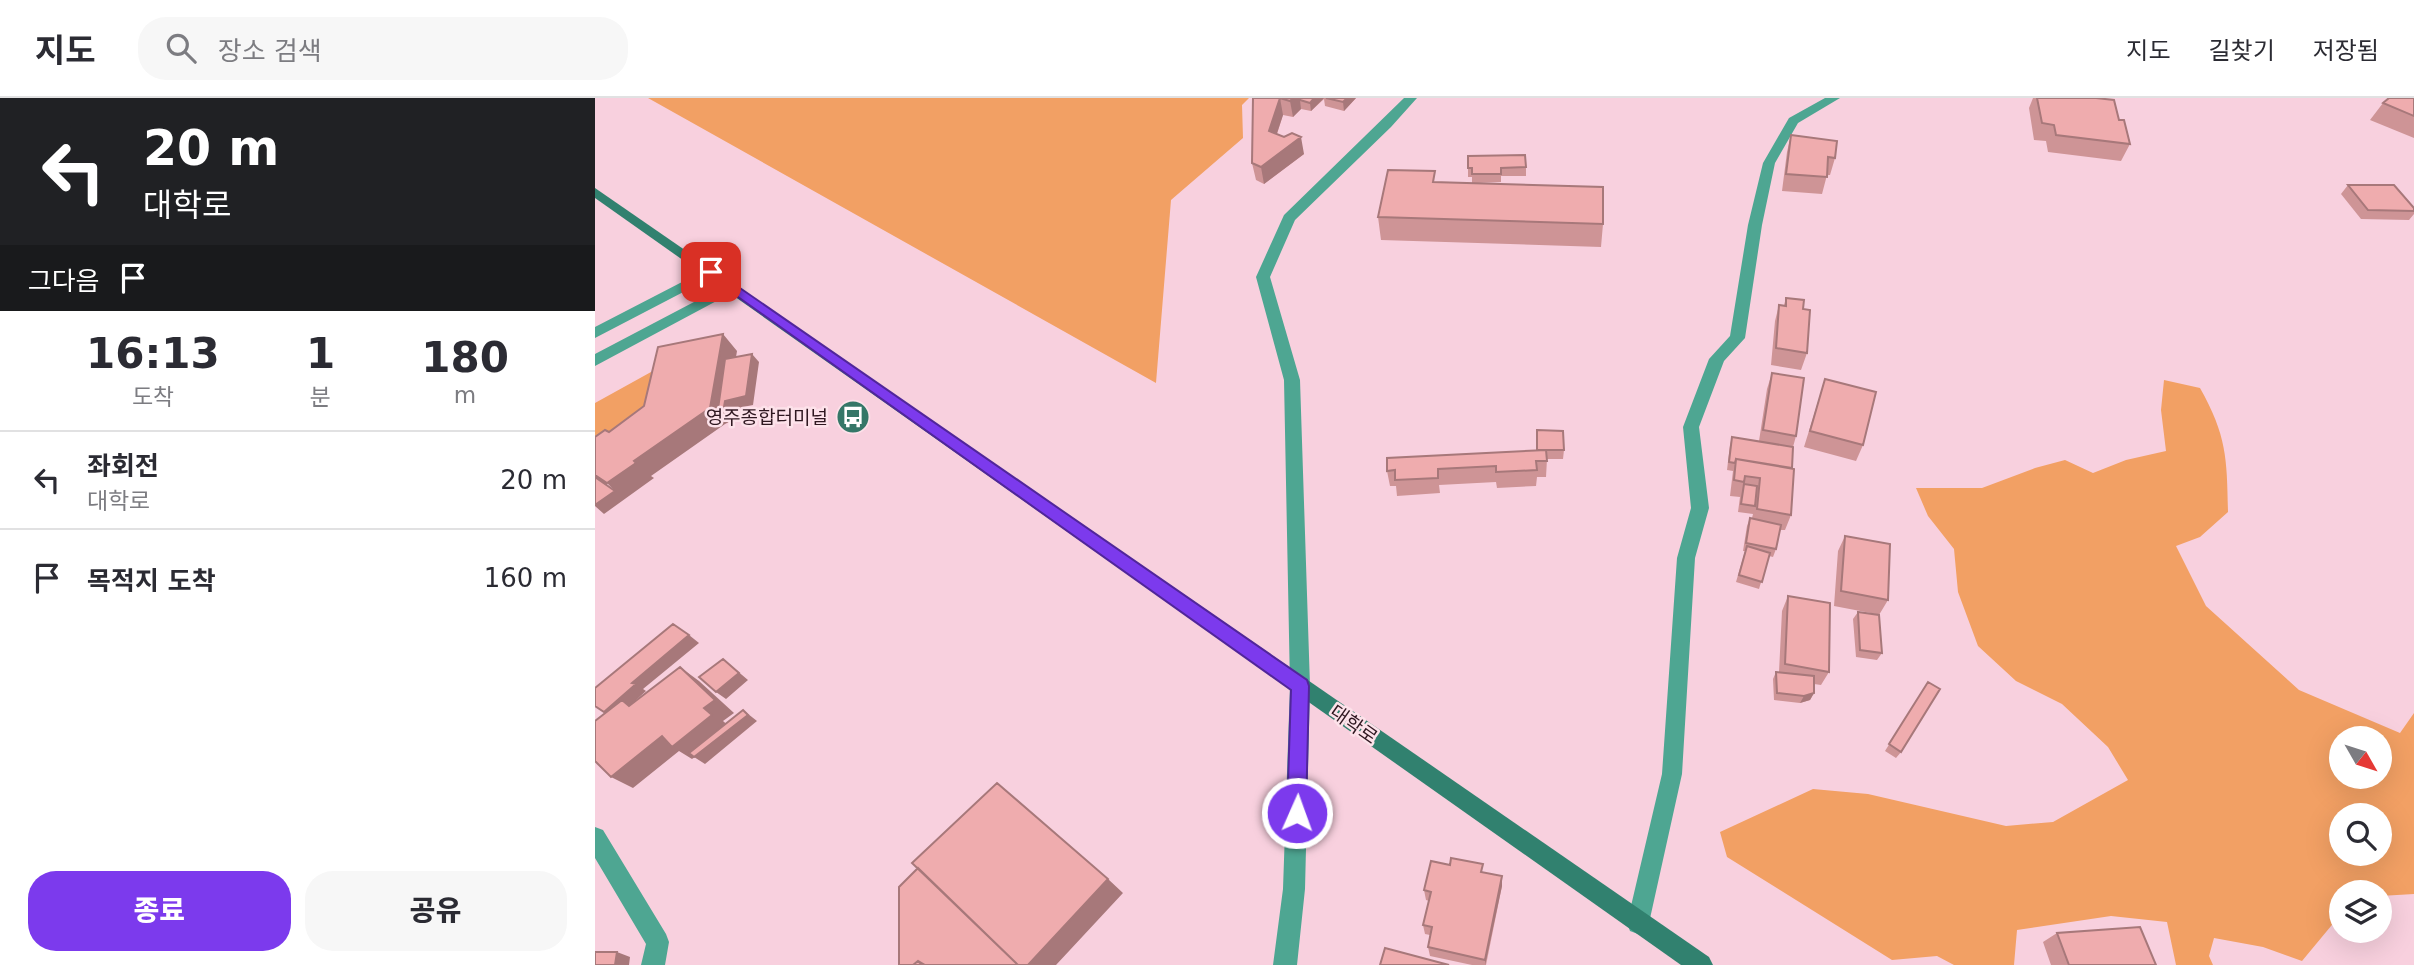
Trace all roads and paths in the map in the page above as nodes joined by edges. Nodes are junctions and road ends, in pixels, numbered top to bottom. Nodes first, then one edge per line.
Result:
1 (1411, 98) edge
2 (1834, 98) edge
3 (595, 192) edge
4 (711, 272) junction
5 (732, 287) junction
6 (595, 333) edge
7 (595, 361) edge
8 (1300, 686) junction
9 (595, 838) edge
10 (1638, 923) junction
11 (653, 965) edge
12 (1285, 965) edge
13 (1701, 965) edge

1 - 8 street
2 - 10 street
3 - 4 main road, 대학로
4 - 5 main road, 대학로
4 - 6 street
5 - 7 street
5 - 8 main road, 대학로
8 - 10 main road, 대학로
8 - 12 street
9 - 11 street
10 - 13 main road, 대학로

